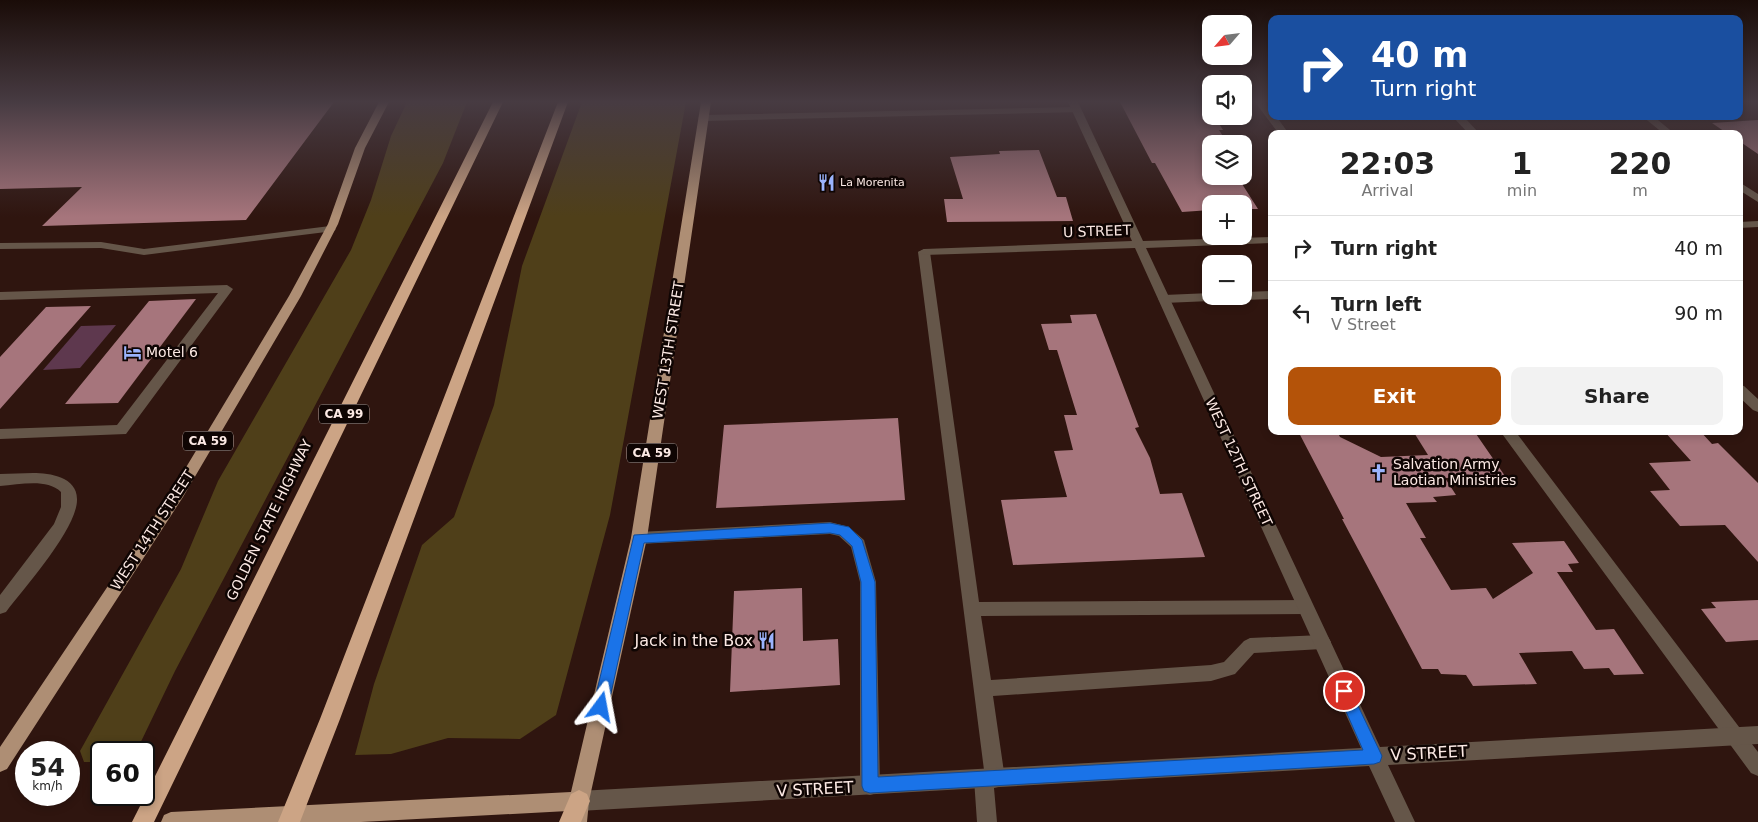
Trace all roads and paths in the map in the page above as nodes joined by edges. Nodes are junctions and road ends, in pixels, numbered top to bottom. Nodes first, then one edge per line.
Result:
1 (364, 140) edge
2 (479, 140) edge
3 (549, 140) edge
4 (700, 140) edge
5 (1091, 140) edge
6 (1743, 188) edge
7 (1758, 199) edge
8 (1743, 224) edge
9 (1758, 224) edge
10 (330, 229) junction
11 (1268, 240) edge
12 (1139, 244) junction
13 (0, 246) edge
14 (1268, 295) edge
15 (0, 296) edge
16 (1252, 296) edge
17 (1202, 297) edge
18 (1164, 299) junction
19 (1743, 393) edge
20 (1758, 407) edge
21 (0, 434) edge
22 (1510, 435) edge
23 (0, 480) edge
24 (639, 538) junction
25 (0, 606) edge
26 (1305, 607) junction
27 (972, 609) junction
28 (1322, 642) junction
29 (983, 689) junction
30 (1758, 735) edge
31 (1735, 736) junction
32 (1374, 756) junction
33 (0, 763) edge
34 (1758, 767) edge
35 (990, 779) junction
36 (870, 786) junction
37 (578, 812) edge
38 (143, 822) edge
39 (172, 822) edge
40 (289, 822) edge
41 (570, 822) edge
42 (587, 822) edge
43 (987, 822) edge
44 (1405, 822) edge

1 - 10 main road, WEST 14TH STREET / CA 59
2 - 38 highway, GOLDEN STATE HIGHWAY / CA 99
3 - 40 highway
4 - 24 main road, WEST 13TH STREET / CA 59
5 - 12 street, WEST 12TH STREET
6 - 7 lane
8 - 9 street
10 - 13 street
10 - 33 main road, WEST 14TH STREET / CA 59
11 - 12 street, U STREET
12 - 18 street, WEST 12TH STREET
12 - 27 street, U STREET
14 - 16 street
15 - 21 street
17 - 18 street
18 - 26 street, WEST 12TH STREET
19 - 20 street
22 - 31 street
23 - 25 street
24 - 36 street
24 - 37 main road, WEST 13TH STREET / CA 59
26 - 27 street
26 - 28 street, WEST 12TH STREET
27 - 29 street
28 - 29 street
28 - 32 street, WEST 12TH STREET
29 - 35 street
30 - 31 street, V STREET
31 - 32 street, V STREET
31 - 34 street
32 - 35 street, V STREET
32 - 44 street, WEST 12TH STREET
35 - 36 street, V STREET
35 - 43 street
36 - 37 street, V STREET
37 - 39 main road, V STREET
37 - 41 highway
37 - 42 main road

